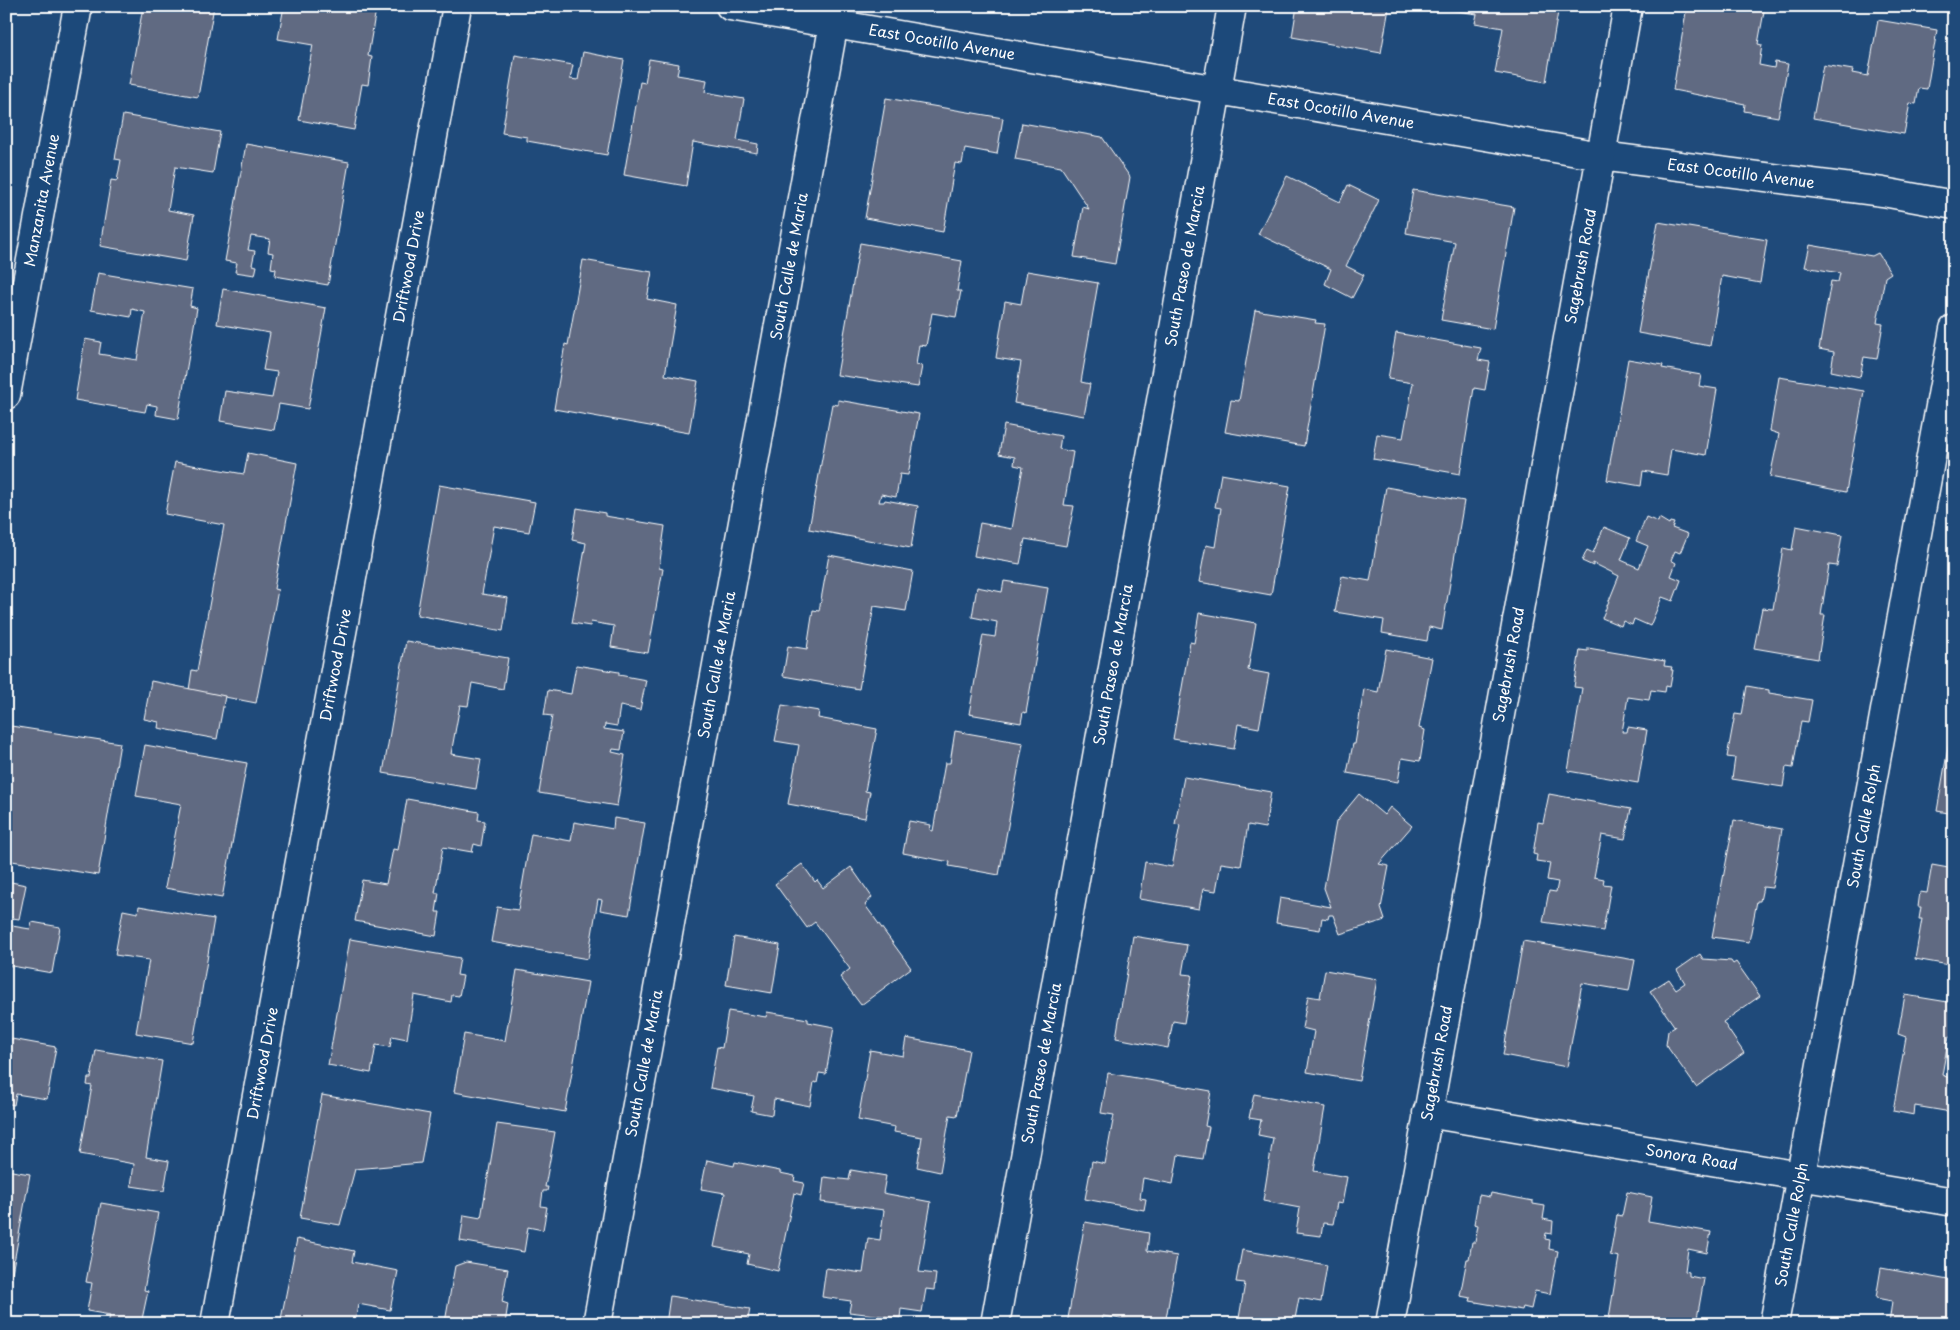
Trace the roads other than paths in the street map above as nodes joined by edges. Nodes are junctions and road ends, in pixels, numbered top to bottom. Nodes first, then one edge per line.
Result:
1 (78, 6) edge
2 (457, 6) edge
3 (730, 6) edge
4 (1232, 6) edge
5 (1628, 6) edge
6 (836, 15) edge
7 (1217, 90) junction
8 (1601, 156) junction
9 (1954, 205) edge
10 (1954, 329) edge
11 (6, 395) edge
12 (1427, 1113) junction
13 (1800, 1176) junction
14 (1954, 1202) edge
15 (215, 1324) edge
16 (597, 1324) edge
17 (995, 1324) edge
18 (1390, 1324) edge
19 (1774, 1324) edge

1 - 11 street, Manzanita Avenue
2 - 15 street, Driftwood Drive
3 - 6 street, East Ocotillo Avenue
4 - 7 street, South Paseo de Marcia
5 - 8 street, Sagebrush Road
6 - 7 street, East Ocotillo Avenue
6 - 16 street, South Calle de Maria
7 - 8 street, East Ocotillo Avenue
7 - 17 street, South Paseo de Marcia
8 - 9 street, East Ocotillo Avenue
8 - 12 street, Sagebrush Road
10 - 13 street, South Calle Rolph
12 - 13 street, Sonora Road
12 - 18 street, Sagebrush Road
13 - 14 street, Sonora Road
13 - 19 street, South Calle Rolph

